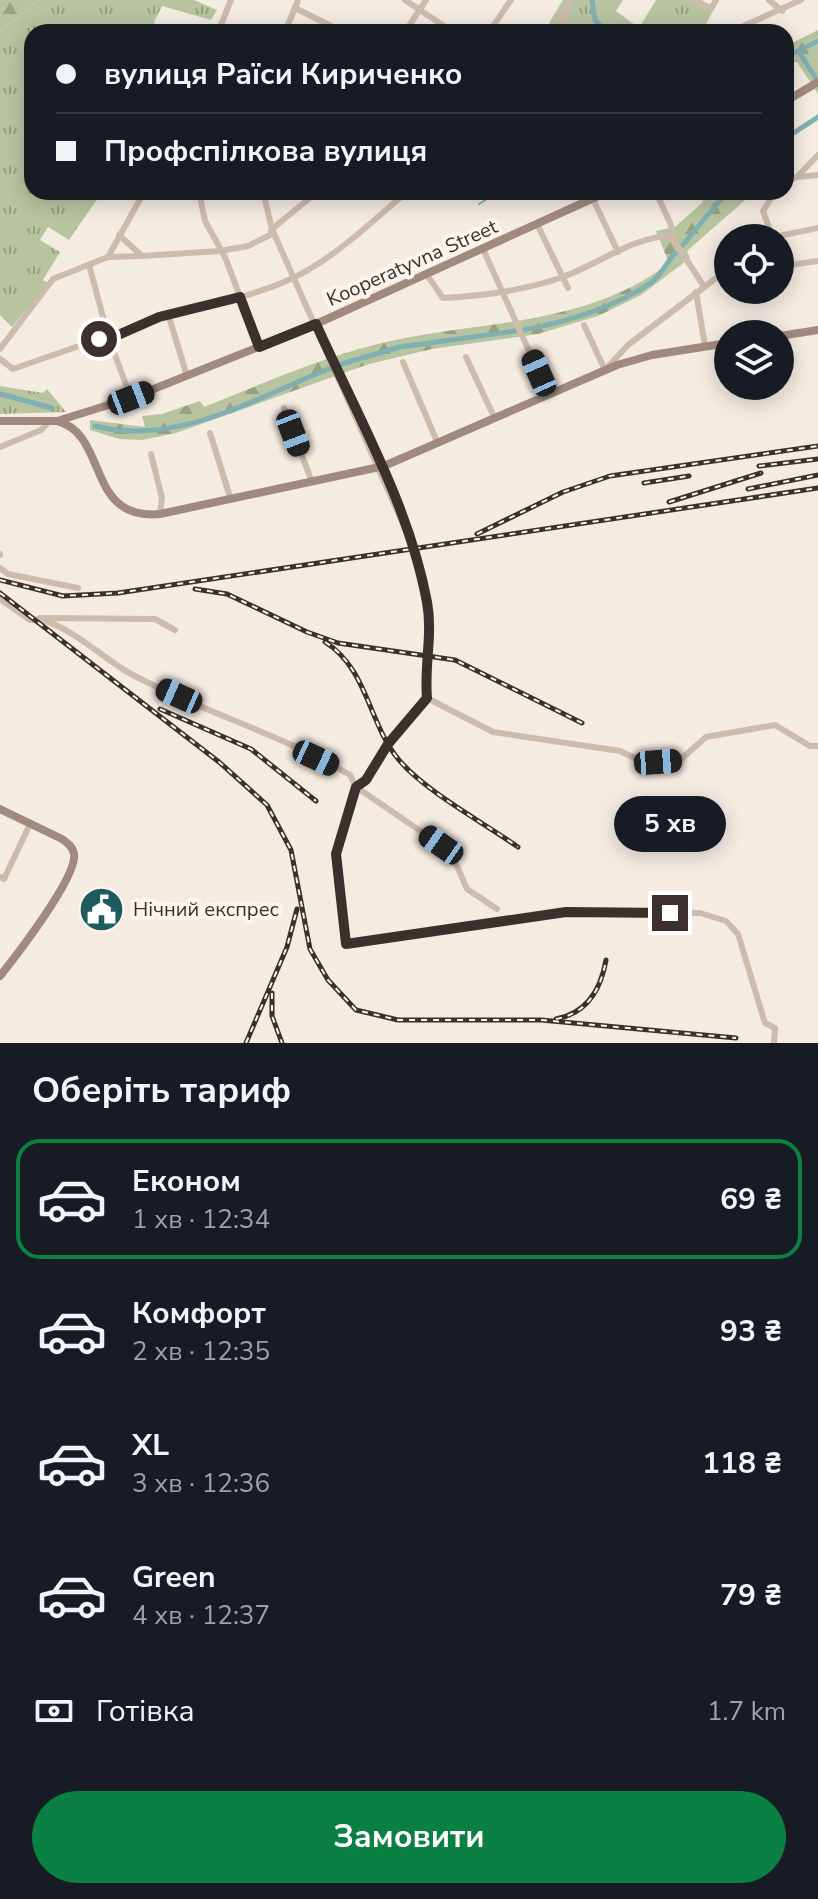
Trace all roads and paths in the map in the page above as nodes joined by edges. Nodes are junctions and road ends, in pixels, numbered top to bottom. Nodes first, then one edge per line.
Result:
1 (231, 0) edge
2 (298, 0) edge
3 (405, 0) edge
4 (426, 0) edge
5 (511, 0) edge
6 (692, 0) edge
7 (716, 0) edge
8 (769, 0) edge
9 (801, 0) edge
10 (569, 1) edge
11 (295, 8) junction
12 (420, 10) junction
13 (782, 11) junction
14 (221, 24) edge
15 (288, 24) edge
16 (327, 24) edge
17 (410, 24) edge
18 (441, 24) edge
19 (494, 24) edge
20 (559, 24) edge
21 (750, 24) edge
22 (818, 82) edge
23 (794, 96) edge
24 (818, 155) edge
25 (818, 175) edge
26 (797, 177) junction
27 (794, 178) edge
28 (139, 200) edge
29 (201, 200) edge
30 (265, 200) edge
31 (307, 200) edge
32 (397, 200) edge
33 (591, 200) edge
34 (593, 200) edge
35 (660, 200) edge
36 (770, 200) edge
37 (537, 224) junction
38 (767, 224) edge
39 (818, 228) edge
40 (272, 229) junction
41 (794, 233) edge
42 (119, 235) junction
43 (671, 236) junction
44 (483, 249) junction
45 (220, 251) junction
46 (618, 252) junction
47 (142, 256) junction
48 (108, 257) junction
49 (818, 261) edge
50 (794, 264) edge
51 (89, 265) junction
52 (427, 275) junction
53 (294, 278) junction
54 (563, 278) junction
55 (714, 278) edge
56 (703, 285) junction
57 (568, 288) dead end
58 (696, 292) junction
59 (504, 294) junction
60 (240, 297) junction
61 (169, 317) junction
62 (316, 324) junction
63 (584, 325) dead end
64 (818, 330) edge
65 (794, 334) edge
66 (109, 339) junction
67 (714, 345) edge
68 (705, 346) junction
69 (259, 347) junction
70 (0, 349) edge
71 (466, 357) dead end
72 (0, 359) edge
73 (403, 362) dead end
74 (605, 370) junction
75 (187, 376) junction
76 (549, 395) junction
77 (131, 398) junction
78 (284, 408) dead end
79 (79, 416) junction
80 (495, 419) junction
81 (0, 421) edge
82 (53, 422) junction
83 (77, 431) junction
84 (210, 433) dead end
85 (438, 444) junction
86 (0, 447) edge
87 (151, 454) dead end
88 (380, 467) junction
89 (312, 482) junction
90 (231, 500) junction
91 (160, 514) junction
92 (0, 568) edge
93 (78, 588) dead end
94 (0, 599) edge
95 (37, 618) junction
96 (175, 630) dead end
97 (427, 698) junction
98 (818, 746) edge
99 (356, 787) junction
100 (0, 809) edge
101 (30, 824) junction
102 (2, 878) edge
103 (497, 909) dead end
104 (0, 976) edge
105 (774, 1043) edge

1 - 14 street
2 - 11 street
3 - 12 street
4 - 12 street
5 - 19 street
6 - 7 street
8 - 13 street
9 - 13 street
10 - 20 street
11 - 15 street
11 - 16 street
12 - 17 street
12 - 18 street
13 - 21 street
22 - 23 street
24 - 26 street
25 - 26 street
26 - 27 street
28 - 42 street
29 - 45 street
30 - 40 street
31 - 40 street
32 - 53 street
33 - 37 street, Kooperatyvna Street
34 - 46 street
35 - 43 street
36 - 38 street
37 - 44 street, Kooperatyvna Street
37 - 54 street
39 - 41 street
40 - 45 street
40 - 53 street
42 - 47 street
42 - 48 street
43 - 46 street
43 - 56 street
44 - 52 street, Kooperatyvna Street
44 - 59 street
45 - 47 street
45 - 60 street
46 - 54 street
47 - 48 street
48 - 51 street
49 - 50 street
51 - 66 street
51 - 70 street
52 - 59 street
52 - 62 street, Kooperatyvna Street
53 - 60 street
53 - 62 street
54 - 57 street
54 - 59 street
55 - 56 street
56 - 58 street
58 - 68 street
58 - 74 street
59 - 76 street
60 - 61 street
60 - 69 street
61 - 66 street
61 - 75 street
62 - 69 street, Kooperatyvna Street
62 - 88 street
63 - 74 street
64 - 65 street
66 - 72 street
66 - 77 street
67 - 68 street
68 - 74 street
69 - 75 street, Kooperatyvna Street
71 - 80 street
73 - 85 street
74 - 76 street
75 - 77 street, Kooperatyvna Street
76 - 80 street
77 - 79 street, Kooperatyvna Street
78 - 89 street
79 - 82 street, Kooperatyvna Street
79 - 83 street
80 - 85 street
81 - 82 street, Kooperatyvna Street
82 - 83 street
82 - 86 street
83 - 91 street
84 - 90 street
85 - 88 street
87 - 91 street
88 - 89 street
88 - 97 street
89 - 90 street
90 - 91 street
92 - 93 street
94 - 95 street
95 - 96 street
95 - 99 street
97 - 98 street
97 - 99 street
99 - 103 street
99 - 105 street
100 - 101 street
101 - 102 street
101 - 104 street

